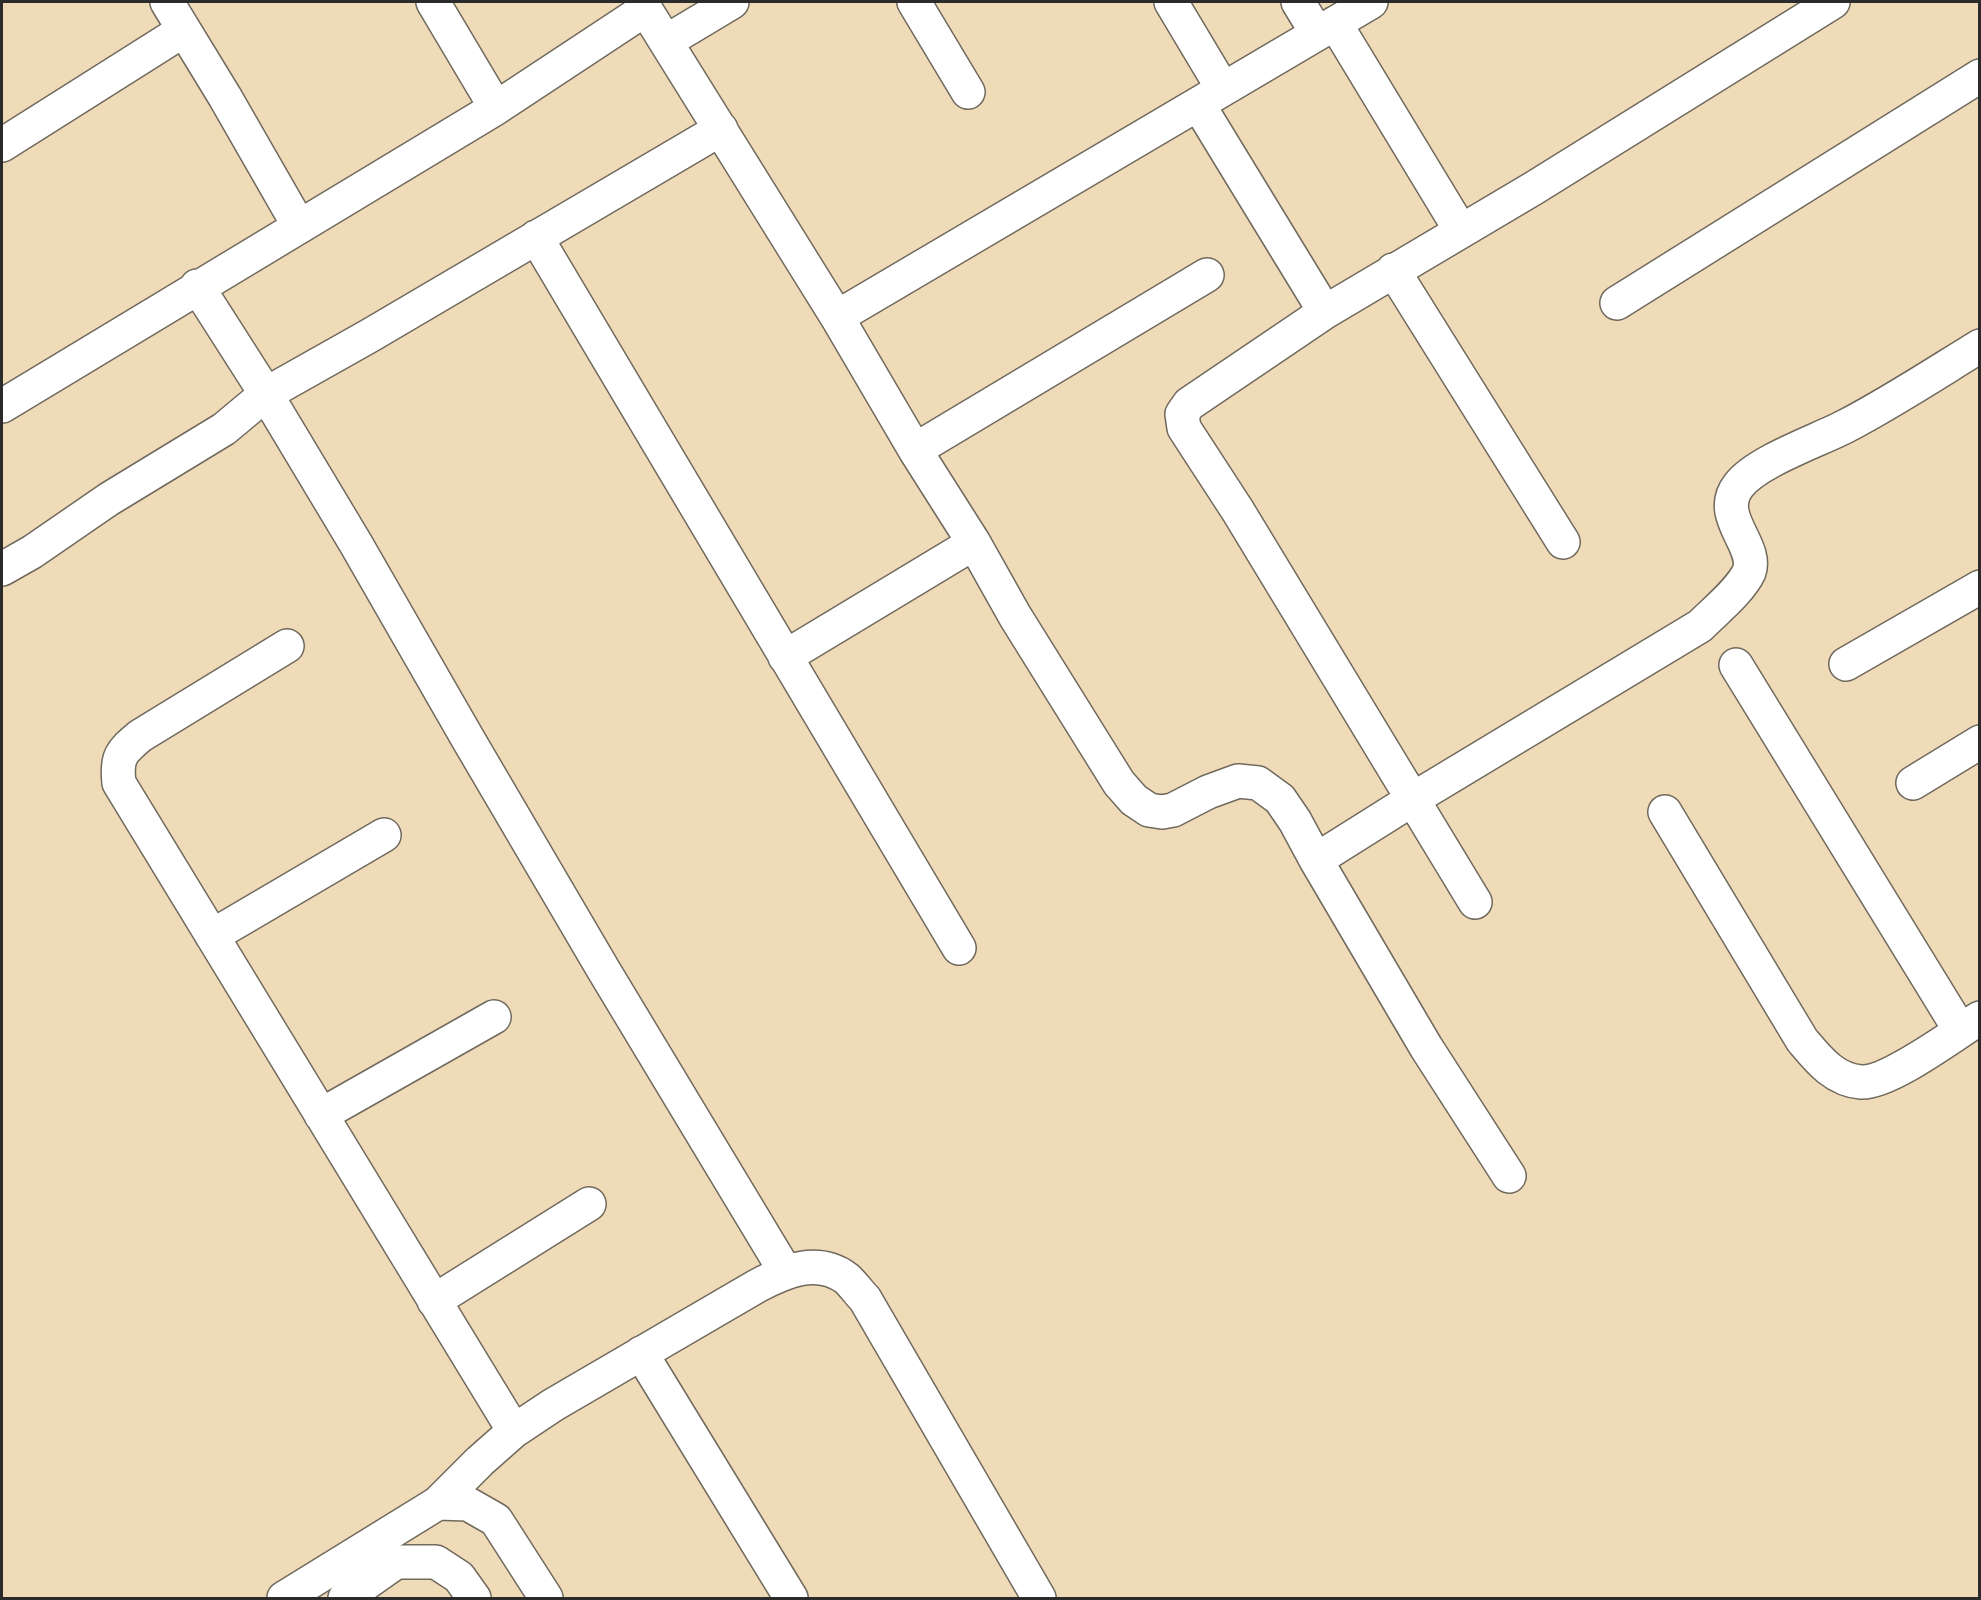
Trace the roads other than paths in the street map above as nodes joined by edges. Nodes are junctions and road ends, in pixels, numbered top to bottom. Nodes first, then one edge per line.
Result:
1 (167, 2) edge
2 (433, 2) edge
3 (732, 2) edge
4 (914, 2) edge
5 (1171, 2) edge
6 (1298, 2) edge
7 (1371, 2) edge
8 (1833, 2) edge
9 (644, 5) edge
10 (1326, 28) junction
11 (184, 30) junction
12 (667, 41) junction
13 (1980, 76) edge
14 (968, 92) dead end
15 (1210, 96) junction
16 (496, 108) junction
17 (721, 129) junction
18 (2, 145) edge
19 (299, 226) junction
20 (1461, 231) junction
21 (536, 237) junction
22 (1393, 270) junction
23 (1207, 275) dead end
24 (197, 286) junction
25 (1617, 303) dead end
26 (1325, 312) junction
27 (837, 317) junction
28 (1980, 346) edge
29 (266, 394) junction
30 (2, 406) edge
31 (915, 450) junction
32 (1563, 542) dead end
33 (974, 543) junction
34 (2, 569) edge
35 (1980, 587) edge
36 (287, 646) dead end
37 (785, 657) junction
38 (1846, 664) dead end
39 (1736, 665) dead end
40 (1980, 742) edge
41 (1913, 783) dead end
42 (1413, 799) junction
43 (1665, 812) dead end
44 (384, 836) dead end
45 (1316, 860) junction
46 (1476, 903) dead end
47 (212, 936) junction
48 (959, 948) dead end
49 (494, 1017) dead end
50 (1970, 1024) edge
51 (321, 1115) junction
52 (1509, 1176) dead end
53 (590, 1204) dead end
54 (785, 1271) junction
55 (434, 1301) junction
56 (641, 1353) junction
57 (514, 1431) junction
58 (438, 1503) junction
59 (285, 1599) edge
60 (345, 1599) edge
61 (474, 1599) edge
62 (546, 1599) edge
63 (791, 1599) edge
64 (1039, 1599) edge

1 - 11 street
2 - 16 street
3 - 12 street
4 - 14 street
5 - 15 street
6 - 10 street
7 - 10 street
8 - 20 street
9 - 12 street
9 - 16 street
10 - 15 street
10 - 20 street
11 - 18 street
11 - 19 street
12 - 17 street
13 - 25 street
15 - 26 street
15 - 27 street
16 - 19 street
17 - 21 street
17 - 27 street
19 - 24 street
20 - 22 street
21 - 29 street
21 - 37 street
22 - 26 street
22 - 32 street
23 - 31 street
24 - 29 street
24 - 30 street
26 - 42 street
27 - 31 street
28 - 42 street
29 - 34 street
29 - 54 street
31 - 33 street
33 - 37 street
33 - 45 street
35 - 38 street
36 - 47 street
37 - 48 street
39 - 50 street
40 - 41 street
42 - 45 street
42 - 46 street
43 - 50 street
44 - 47 street
45 - 52 street
47 - 51 street
49 - 51 street
51 - 55 street
53 - 55 street
54 - 56 street
54 - 64 street
55 - 57 street
56 - 57 street
56 - 63 street
57 - 58 street
58 - 59 street
58 - 62 street
60 - 61 street

